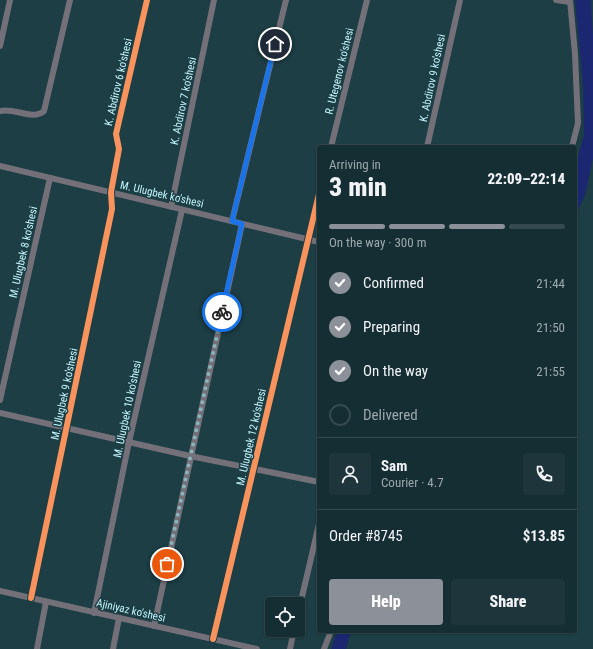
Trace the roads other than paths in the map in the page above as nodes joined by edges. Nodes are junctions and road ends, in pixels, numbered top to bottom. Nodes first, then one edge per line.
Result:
1 (10, 0) edge
2 (70, 0) edge
3 (147, 0) edge
4 (214, 0) edge
5 (286, 0) edge
6 (367, 0) edge
7 (460, 0) edge
8 (556, 0) edge
9 (570, 1) edge
10 (0, 46) edge
11 (0, 111) edge
12 (331, 145) edge
13 (427, 145) edge
14 (572, 145) edge
15 (0, 166) edge
16 (50, 178) junction
17 (110, 192) junction
18 (317, 202) edge
19 (171, 207) junction
20 (182, 210) junction
21 (232, 221) junction
22 (242, 224) junction
23 (308, 239) junction
24 (317, 241) edge
25 (0, 400) edge
26 (0, 412) edge
27 (67, 428) junction
28 (129, 442) junction
29 (190, 456) junction
30 (254, 468) junction
31 (317, 482) edge
32 (317, 533) edge
33 (0, 591) edge
34 (302, 597) edge
35 (31, 598) junction
36 (46, 602) junction
37 (94, 612) junction
38 (119, 618) junction
39 (154, 626) junction
40 (331, 633) edge
41 (293, 637) edge
42 (213, 639) junction
43 (36, 649) edge
44 (112, 649) edge
45 (257, 649) edge
46 (290, 649) edge
47 (324, 649) edge

1 - 10 street
2 - 11 street
3 - 17 street, K. Abdirov 6 ko'shesi
4 - 19 street, K. Abdirov 7 ko'shesi
5 - 21 street
6 - 12 street, R. Utegenov ko'shesi
7 - 13 street, K. Abdirov 9 ko'shesi
8 - 9 street
9 - 14 street
15 - 16 street, M. Ulugbek ko'shesi
16 - 17 street, M. Ulugbek ko'shesi
16 - 25 street, M. Ulugbek 8 ko'shesi
17 - 19 street, M. Ulugbek ko'shesi
17 - 27 street, M. Ulugbek 9 ko'shesi
18 - 23 street
19 - 20 street, M. Ulugbek ko'shesi
20 - 21 street, M. Ulugbek ko'shesi
20 - 28 street, M. Ulugbek 10 ko'shesi
21 - 22 street, M. Ulugbek ko'shesi
22 - 23 street, M. Ulugbek ko'shesi
22 - 29 street
23 - 24 street, M. Ulugbek ko'shesi
23 - 30 street, M. Ulugbek 12 ko'shesi
26 - 27 street
27 - 28 street
27 - 35 street, M. Ulugbek 9 ko'shesi
28 - 29 street
28 - 37 street, M. Ulugbek 10 ko'shesi
29 - 30 street
29 - 39 street
30 - 31 street
30 - 42 street, M. Ulugbek 12 ko'shesi
32 - 34 street
33 - 35 street, Ajiniyaz ko'shesi
35 - 36 street, Ajiniyaz ko'shesi
36 - 37 street, Ajiniyaz ko'shesi
36 - 43 street
37 - 38 street, Ajiniyaz ko'shesi
38 - 39 street, Ajiniyaz ko'shesi
38 - 44 street
39 - 42 street, Ajiniyaz ko'shesi
40 - 47 street
41 - 46 street
42 - 45 street, Ajiniyaz ko'shesi

